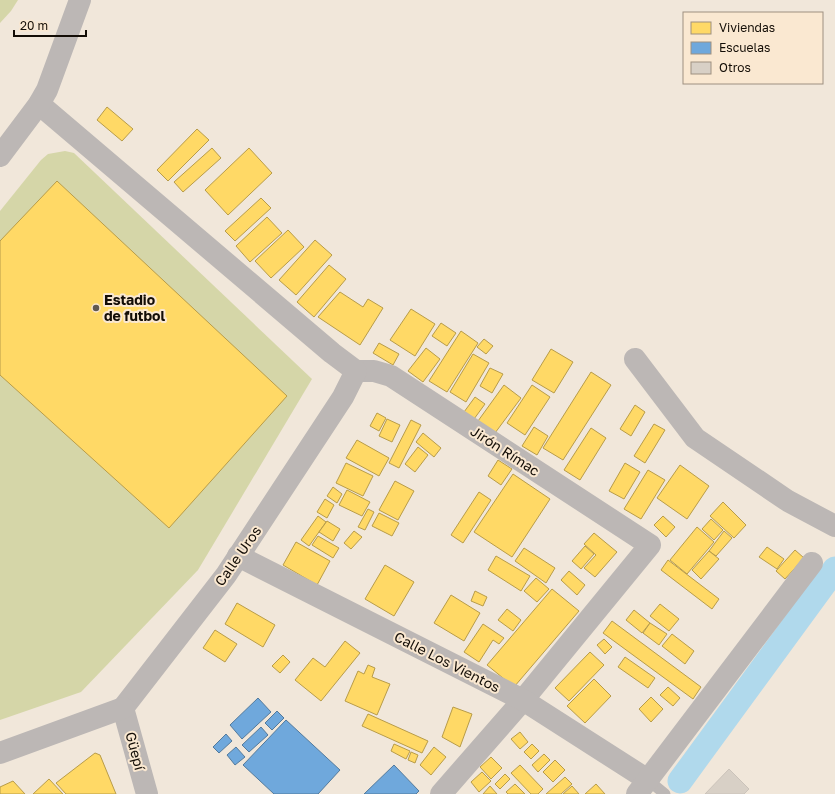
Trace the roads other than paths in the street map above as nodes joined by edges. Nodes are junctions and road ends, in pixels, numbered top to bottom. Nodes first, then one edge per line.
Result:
1 (80, 0) edge
2 (38, 104) junction
3 (0, 156) edge
4 (635, 359) dead end
5 (356, 371) junction
6 (835, 526) edge
7 (238, 556) junction
8 (812, 563) dead end
9 (524, 700) junction
10 (123, 708) junction
11 (0, 753) edge
12 (642, 787) edge
13 (146, 793) edge
14 (441, 794) edge
15 (665, 794) edge

1 - 2 street
2 - 3 street
2 - 5 street
4 - 6 street
5 - 7 street, Calle Uros
5 - 9 street, Jirón Rímac
7 - 9 street, Calle Los Vientos
7 - 10 street, Calle Uros
8 - 12 street
9 - 12 street, Calle Los Vientos
9 - 14 street
10 - 11 street
10 - 13 street, Güepí
12 - 15 lane

